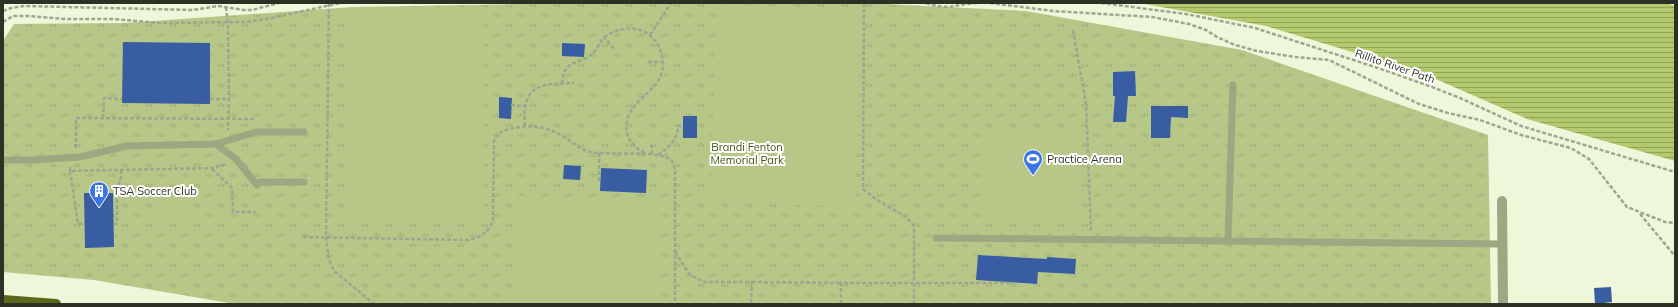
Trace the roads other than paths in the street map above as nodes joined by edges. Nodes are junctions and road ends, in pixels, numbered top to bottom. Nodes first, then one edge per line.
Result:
1 (1233, 85) dead end
2 (304, 132) dead end
3 (216, 144) junction
4 (3, 160) edge
5 (304, 182) dead end
6 (1502, 201) dead end
7 (936, 238) dead end
8 (1228, 241) junction
9 (1502, 244) junction
10 (3, 300) edge
11 (56, 304) edge
12 (1503, 304) edge

1 - 8 lane
2 - 3 lane
3 - 4 lane
3 - 5 lane
6 - 9 street
7 - 8 lane
8 - 9 lane
9 - 12 street
10 - 11 main road

